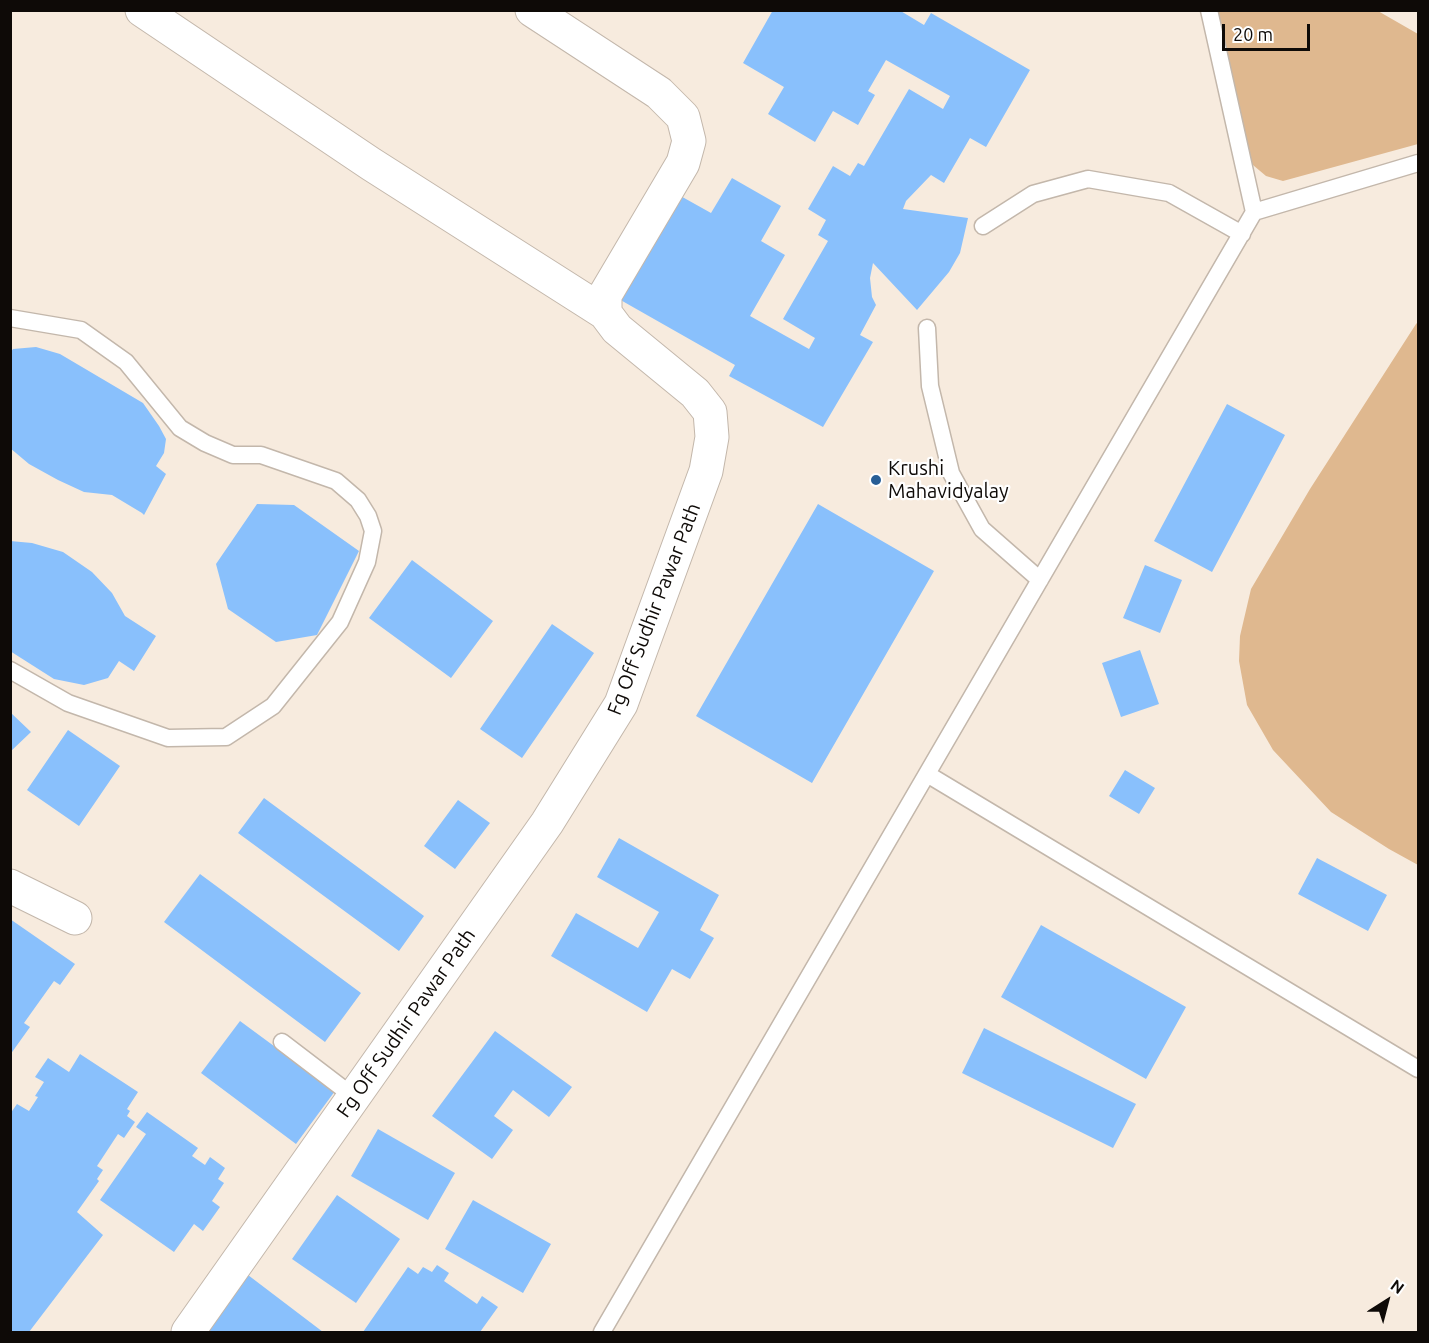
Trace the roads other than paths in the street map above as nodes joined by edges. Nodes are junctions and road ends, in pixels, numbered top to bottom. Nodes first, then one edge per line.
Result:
1 (142, 10) edge
2 (532, 10) edge
3 (1209, 10) edge
4 (1419, 163) edge
5 (1254, 212) junction
6 (983, 226) dead end
7 (1242, 234) junction
8 (605, 313) junction
9 (10, 318) edge
10 (927, 328) dead end
11 (1040, 580) junction
12 (10, 670) edge
13 (927, 774) junction
14 (10, 886) edge
15 (75, 918) dead end
16 (282, 1042) dead end
17 (1419, 1069) edge
18 (354, 1097) junction
19 (188, 1332) edge
20 (602, 1332) edge

1 - 8 street
2 - 8 street
3 - 5 lane
4 - 5 lane
5 - 7 lane
6 - 7 lane
7 - 11 lane
8 - 18 street, Fg Off Sudhir Pawar Path
9 - 12 lane
10 - 11 lane
11 - 13 lane
13 - 17 lane
13 - 20 lane
14 - 15 street
16 - 18 lane
18 - 19 street, Fg Off Sudhir Pawar Path

